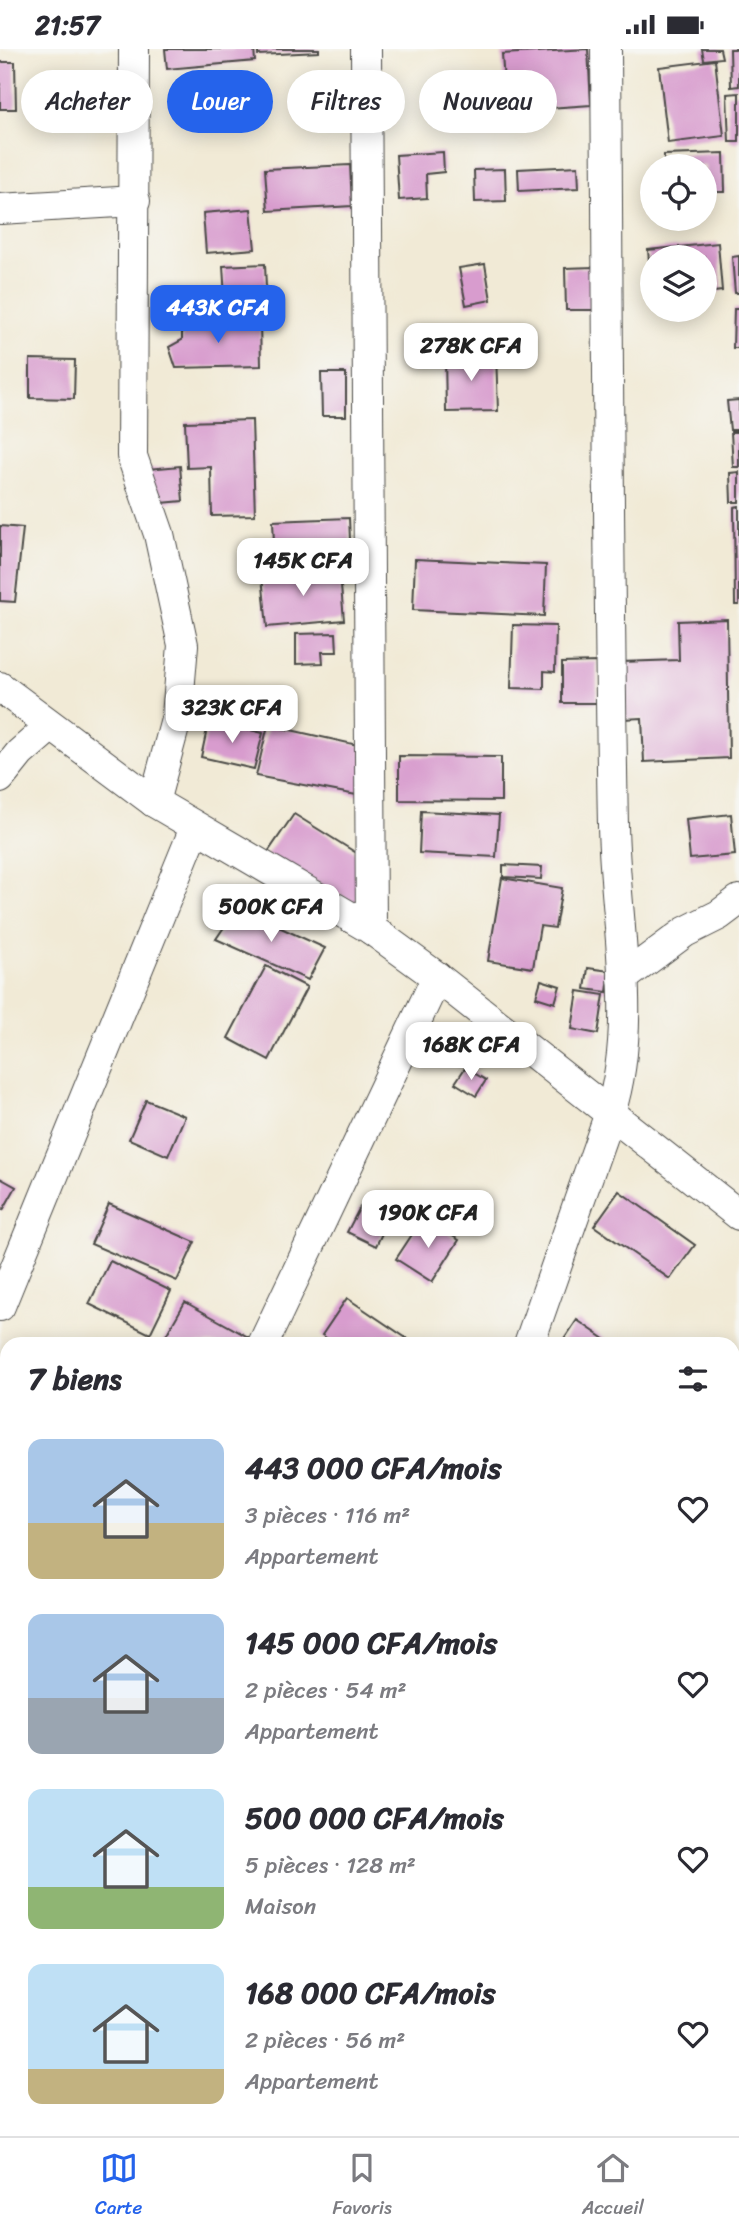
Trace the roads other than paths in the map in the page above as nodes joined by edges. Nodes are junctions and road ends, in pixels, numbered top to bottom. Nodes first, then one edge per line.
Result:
1 (134, 49) edge
2 (366, 49) edge
3 (606, 49) edge
4 (135, 201) junction
5 (0, 209) edge
6 (0, 687) edge
7 (51, 726) junction
8 (0, 778) edge
9 (154, 802) junction
10 (195, 828) junction
11 (739, 900) edge
12 (371, 929) junction
13 (437, 977) junction
14 (622, 978) junction
15 (610, 1113) junction
16 (739, 1215) edge
17 (0, 1306) edge
18 (266, 1337) edge
19 (531, 1337) edge

1 - 4 street
2 - 12 street
3 - 14 street
4 - 5 street
4 - 9 street
6 - 7 street
7 - 8 street
7 - 9 street
9 - 10 street
10 - 12 street
10 - 17 street
11 - 14 street
12 - 13 street
13 - 15 street
13 - 18 street
14 - 15 street
15 - 16 street
15 - 19 street

